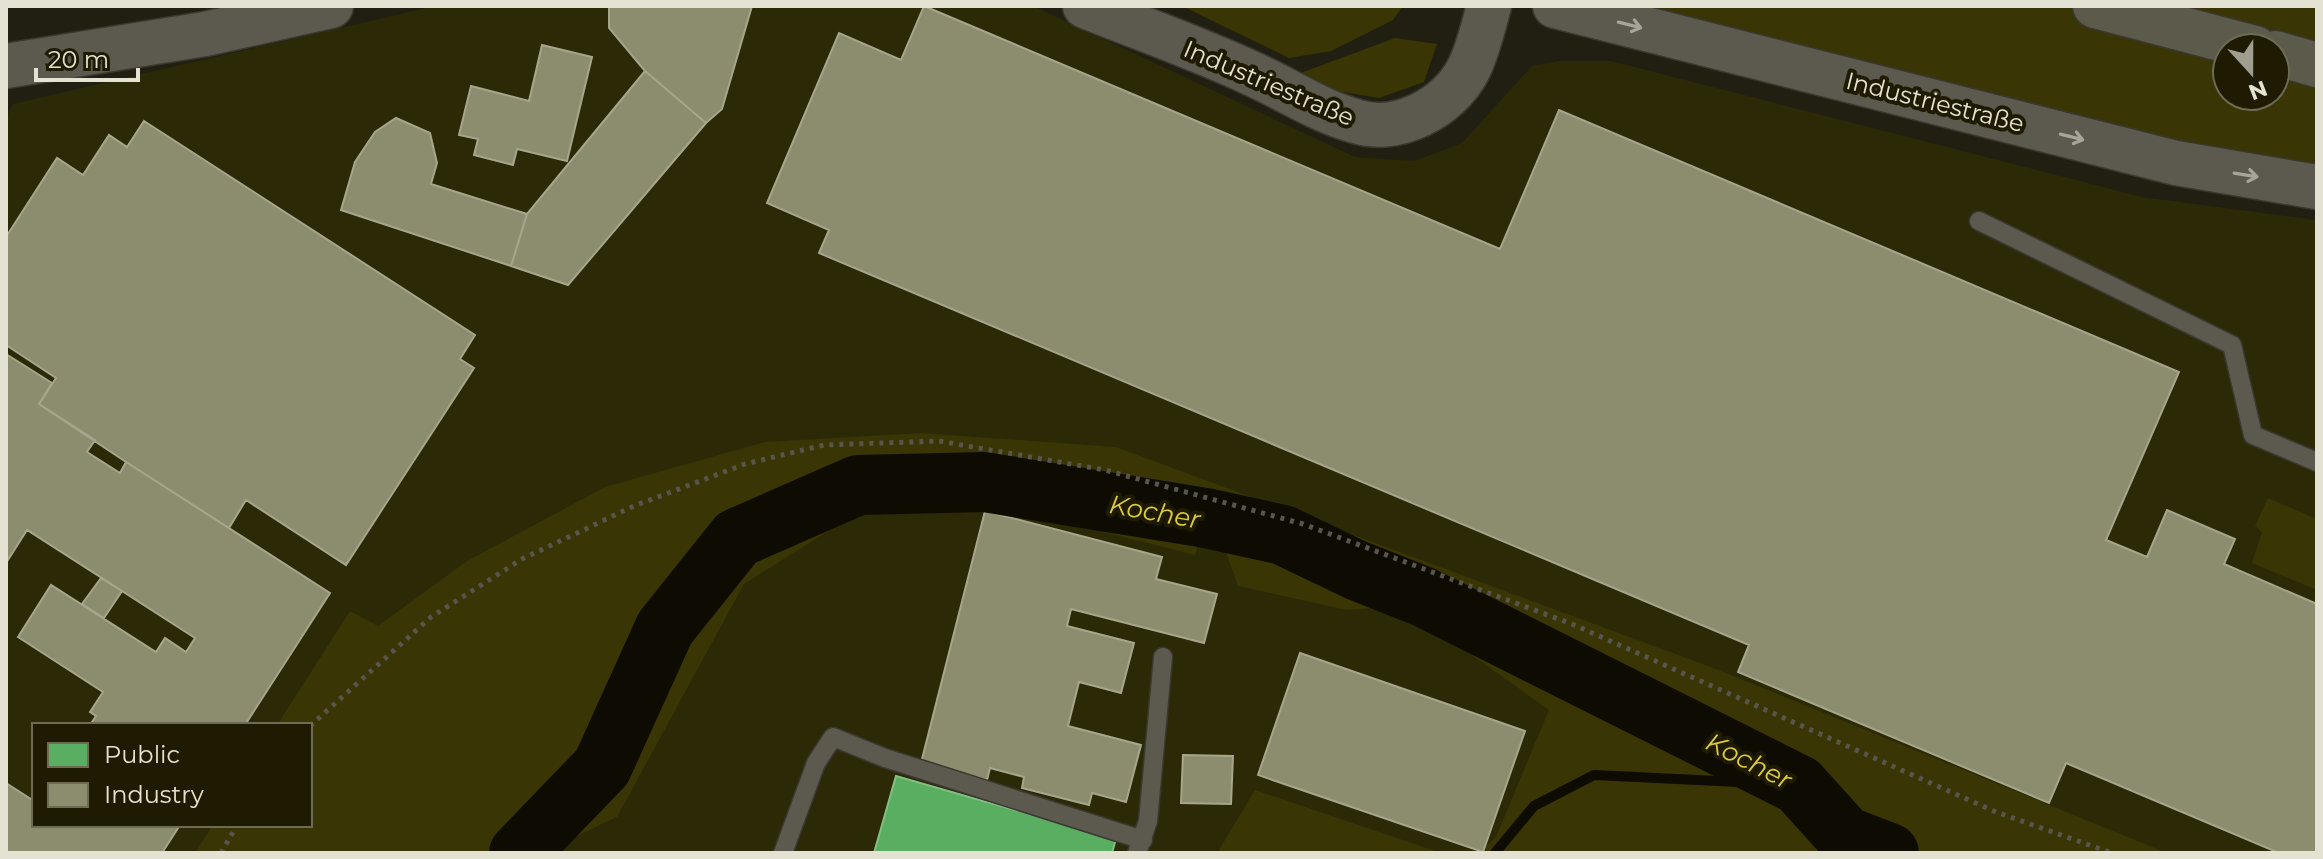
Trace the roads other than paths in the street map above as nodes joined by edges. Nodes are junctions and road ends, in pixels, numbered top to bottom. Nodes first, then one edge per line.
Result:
1 (331, 6) edge
2 (1085, 6) edge
3 (1489, 6) edge
4 (1555, 6) edge
5 (2095, 6) edge
6 (2211, 36) edge
7 (2291, 58) edge
8 (2317, 65) edge
9 (6, 66) edge
10 (2317, 187) edge
11 (1979, 221) dead end
12 (2317, 462) edge
13 (1163, 657) dead end
14 (1140, 847) edge
15 (783, 853) edge

1 - 9 street
2 - 3 street, Industriestraße
4 -> 10 street, Industriestraße
5 - 6 highway
7 - 8 highway
11 - 12 lane
13 - 14 lane
14 - 15 lane

